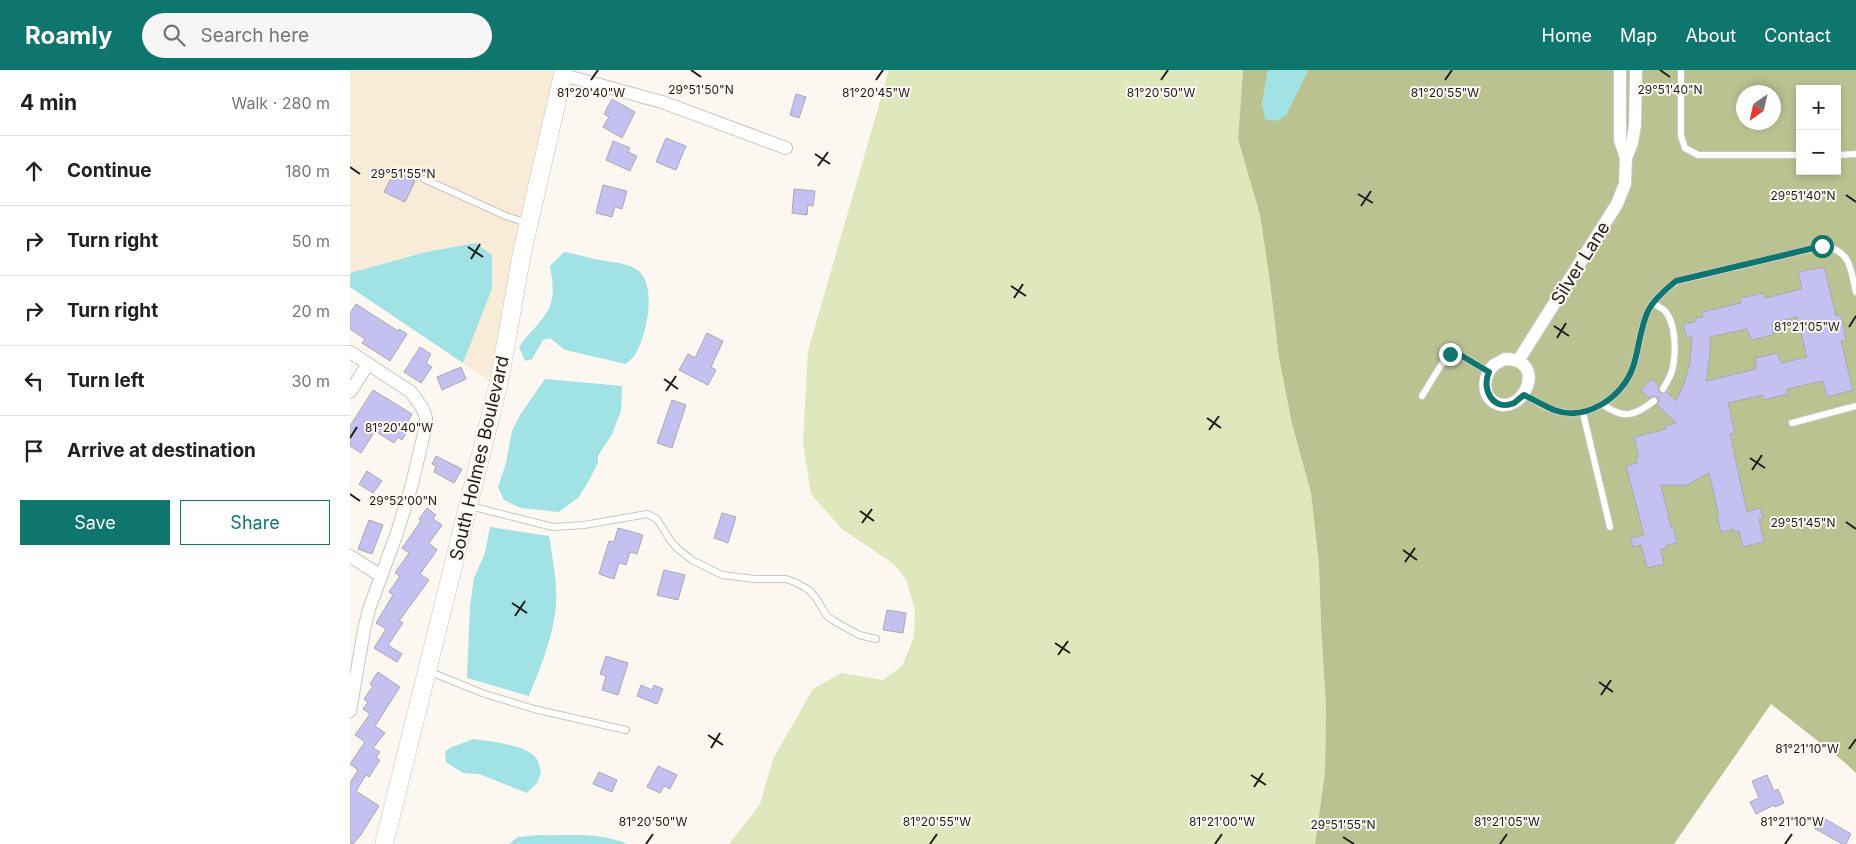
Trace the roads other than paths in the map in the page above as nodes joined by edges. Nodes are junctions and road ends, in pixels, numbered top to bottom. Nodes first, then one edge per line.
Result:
1 (1620, 70) edge
2 (1636, 70) edge
3 (1680, 70) edge
4 (563, 73) edge
5 (786, 148) dead end
6 (1856, 154) edge
7 (1796, 155) edge
8 (1841, 155) edge
9 (1626, 158) junction
10 (424, 179) dead end
11 (529, 223) junction
12 (1856, 292) edge
13 (1654, 303) junction
14 (350, 352) edge
15 (1518, 361) junction
16 (368, 364) junction
17 (1489, 372) junction
18 (1663, 389) dead end
19 (350, 392) edge
20 (1524, 395) junction
21 (1422, 396) dead end
22 (1654, 401) dead end
23 (1602, 404) junction
24 (1856, 406) edge
25 (1583, 413) junction
26 (1792, 423) dead end
27 (468, 506) junction
28 (1610, 527) dead end
29 (350, 556) edge
30 (381, 576) junction
31 (876, 639) dead end
32 (427, 670) junction
33 (350, 711) edge
34 (626, 730) dead end
35 (384, 844) edge

1 - 9 street, Silver Lane
2 - 9 street, Silver Lane
3 - 7 lane
4 - 5 street
4 - 11 main road, South Holmes Boulevard
6 - 8 lane
9 - 15 street, Silver Lane
10 - 11 lane
11 - 27 main road, South Holmes Boulevard
12 - 13 lane
13 - 18 lane
13 - 23 lane
14 - 16 street
15 - 17 street
15 - 20 street
16 - 19 street
16 - 30 street
17 - 20 street
17 - 21 lane
20 - 25 lane
22 - 23 lane
23 - 25 lane
24 - 26 lane
25 - 28 lane
27 - 31 lane
27 - 32 main road, South Holmes Boulevard
29 - 30 street
30 - 33 street
32 - 34 lane
32 - 35 main road, South Holmes Boulevard

